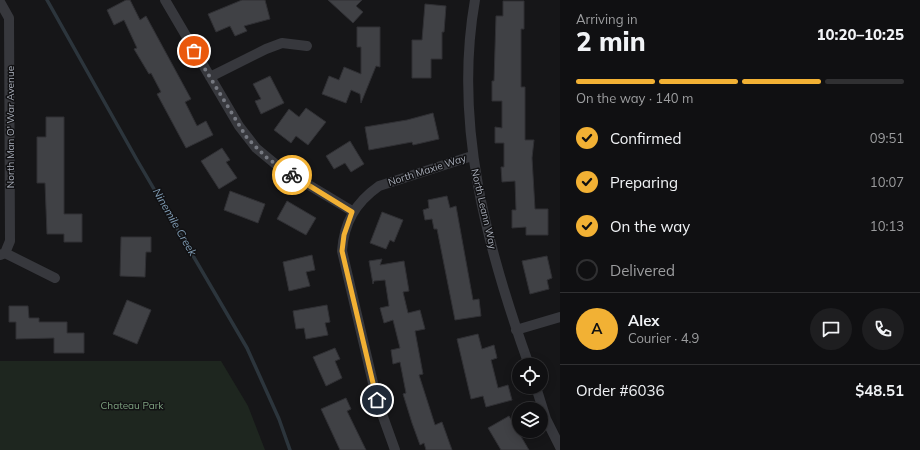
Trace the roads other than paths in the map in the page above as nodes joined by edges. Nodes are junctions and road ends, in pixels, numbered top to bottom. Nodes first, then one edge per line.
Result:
1 (164, 0) edge
2 (475, 0) edge
3 (0, 2) edge
4 (307, 46) dead end
5 (210, 77) junction
6 (472, 156) junction
7 (352, 212) junction
8 (2, 254) edge
9 (55, 278) dead end
10 (560, 317) edge
11 (516, 330) junction
12 (526, 358) edge
13 (538, 394) edge
14 (560, 447) edge
15 (395, 450) edge

1 - 5 street
2 - 6 street, North Leann Way
3 - 8 street, North Man O' War Avenue
4 - 5 street
5 - 7 street
6 - 7 street, North Maxie Way
6 - 11 street, North Leann Way
7 - 15 street, North Maxie Way
8 - 9 street
10 - 11 street
11 - 12 street, North Leann Way
13 - 14 street

